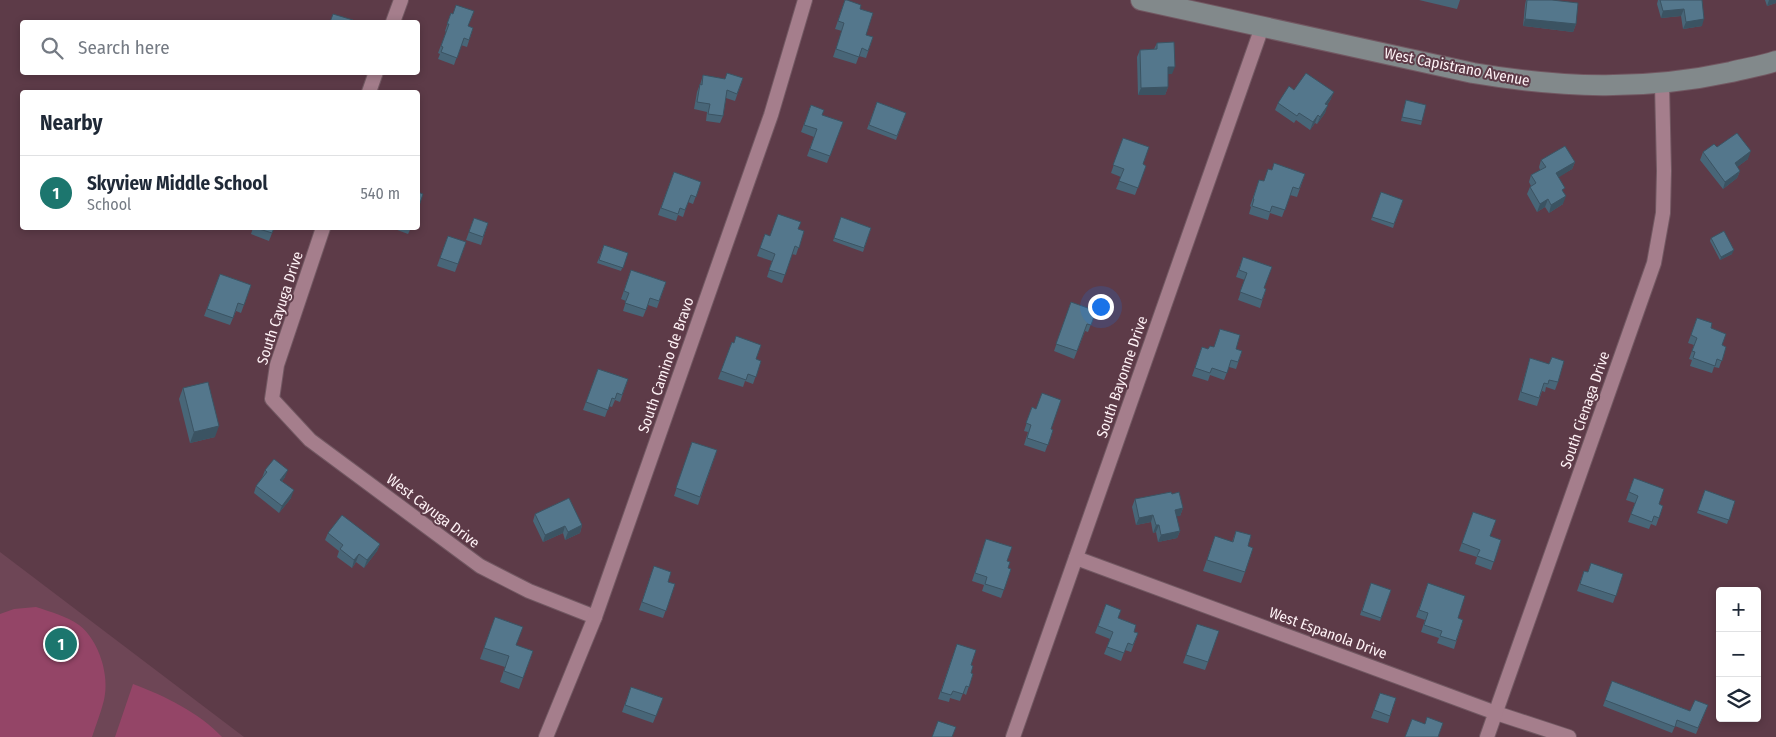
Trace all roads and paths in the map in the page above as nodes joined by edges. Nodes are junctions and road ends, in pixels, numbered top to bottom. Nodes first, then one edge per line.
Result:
1 (400, 0) edge
2 (805, 0) edge
3 (1141, 0) edge
4 (394, 20) edge
5 (1262, 27) junction
6 (1776, 61) edge
7 (375, 75) edge
8 (1662, 84) junction
9 (370, 90) edge
10 (323, 230) edge
11 (272, 399) joint
12 (1076, 558) junction
13 (595, 617) junction
14 (1496, 713) junction
15 (546, 737) edge
16 (1013, 737) edge
17 (1487, 737) edge
18 (1568, 737) edge

1 - 4 street
2 - 13 street, South Camino de Bravo
3 - 5 street, West Capistrano Avenue
5 - 8 street, West Capistrano Avenue
5 - 12 street, South Bayonne Drive
6 - 8 street, West Capistrano Avenue
7 - 9 street
8 - 14 street, South Cienaga Drive
10 - 11 street, South Cayuga Drive
11 - 13 street, West Cayuga Drive
12 - 14 street, West Espanola Drive
12 - 16 street, South Bayonne Drive
13 - 15 street, South Camino de Bravo
14 - 17 street, South Cienaga Drive
14 - 18 street, West Espanola Drive

